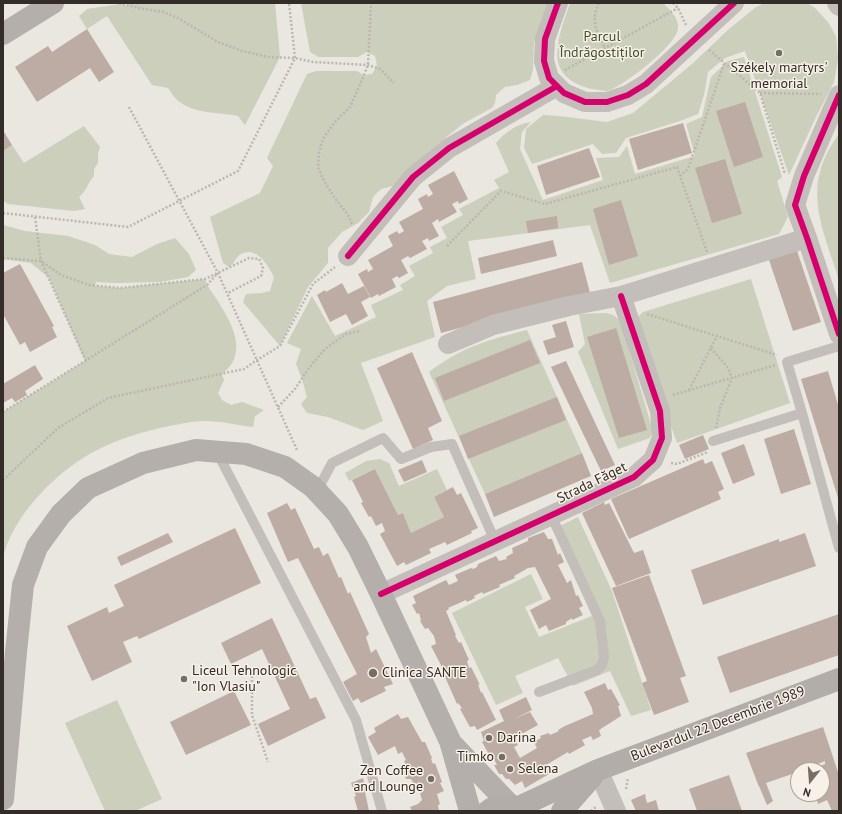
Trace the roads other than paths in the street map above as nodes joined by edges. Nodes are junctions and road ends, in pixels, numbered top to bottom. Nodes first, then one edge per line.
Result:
1 (53, 3) edge
2 (558, 3) edge
3 (734, 3) edge
4 (837, 3) edge
5 (839, 6) edge
6 (3, 34) edge
7 (556, 83) junction
8 (830, 94) edge
9 (807, 238) junction
10 (348, 256) road end
11 (621, 296) junction
12 (839, 334) edge
13 (448, 344) dead end
14 (839, 346) edge
15 (802, 413) junction
16 (713, 441) road end
17 (217, 452) junction
18 (317, 491) junction
19 (551, 516) junction
20 (495, 541) junction
21 (839, 548) edge
22 (381, 594) junction
23 (9, 654) edge
24 (839, 679) edge
25 (539, 692) dead end
26 (450, 741) junction
27 (598, 770) junction
28 (3, 799) edge
29 (518, 808) edge
30 (382, 811) edge
31 (470, 811) edge
32 (488, 811) edge
33 (562, 811) edge
34 (616, 811) edge

1 - 6 main road
2 - 7 street
3 - 7 street
4 - 5 street
7 - 10 street
8 - 9 street
9 - 11 street
9 - 12 street
11 - 13 street
11 - 19 street, Strada Făget
14 - 15 lane
15 - 16 lane
15 - 21 lane
17 - 18 main road
17 - 23 main road
17 - 30 lane
18 - 20 lane
18 - 22 main road
19 - 20 street, Strada Făget
19 - 25 lane
20 - 22 street, Strada Făget
22 - 26 main road
23 - 28 main road
24 - 27 main road, Bulevardul 22 Decembrie 1989
26 - 29 main road
26 - 31 main road
27 - 29 main road, Bulevardul 22 Decembrie 1989
27 - 33 main road, Bulevardul 22 Decembrie 1989
27 - 34 street
29 - 32 main road, Bulevardul 22 Decembrie 1989

